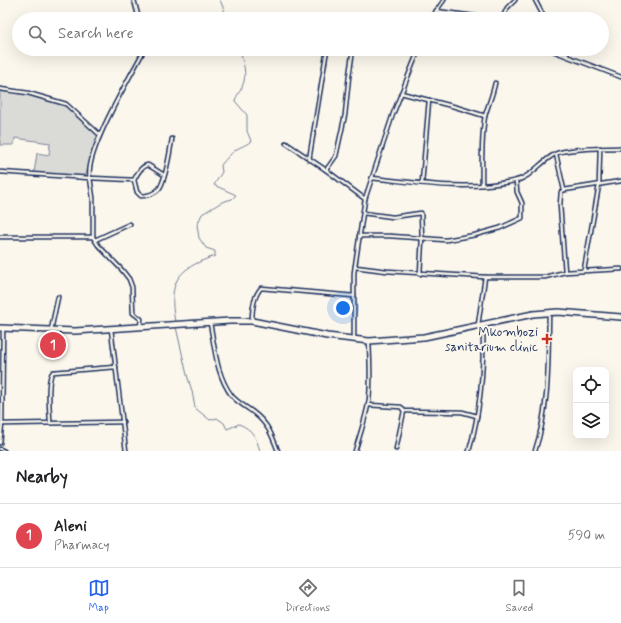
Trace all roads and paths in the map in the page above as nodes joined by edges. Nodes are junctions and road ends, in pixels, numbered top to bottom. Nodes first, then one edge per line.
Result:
1 (134, 0) edge
2 (444, 0) edge
3 (515, 0) edge
4 (535, 0) edge
5 (436, 11) joint
6 (137, 12) edge
7 (444, 12) edge
8 (506, 12) edge
9 (541, 12) edge
10 (141, 56) edge
11 (326, 56) edge
12 (352, 56) edge
13 (416, 56) edge
14 (569, 56) edge
15 (621, 77) edge
16 (495, 82) dead end
17 (0, 89) edge
18 (401, 93) junction
19 (429, 100) junction
20 (485, 116) junction
21 (100, 135) junction
22 (172, 139) dead end
23 (286, 143) dead end
24 (600, 148) junction
25 (621, 148) edge
26 (556, 153) junction
27 (310, 160) junction
28 (326, 170) junction
29 (0, 172) edge
30 (164, 175) junction
31 (90, 178) junction
32 (372, 178) junction
33 (134, 180) junction
34 (516, 181) junction
35 (621, 181) edge
36 (422, 184) junction
37 (482, 185) junction
38 (599, 185) junction
39 (564, 190) junction
40 (365, 199) junction
41 (363, 213) junction
42 (130, 224) dead end
43 (359, 236) junction
44 (0, 237) edge
45 (422, 238) junction
46 (94, 239) junction
47 (355, 267) junction
48 (621, 269) edge
49 (584, 270) junction
50 (565, 272) junction
51 (420, 274) junction
52 (485, 277) junction
53 (354, 296) junction
54 (58, 297) dead end
55 (549, 313) junction
56 (621, 317) edge
57 (252, 321) junction
58 (210, 323) junction
59 (480, 325) junction
60 (140, 327) junction
61 (2, 328) edge
62 (111, 329) junction
63 (51, 330) junction
64 (354, 340) junction
65 (369, 341) junction
66 (116, 367) junction
67 (368, 405) junction
68 (404, 411) junction
69 (477, 416) junction
70 (123, 422) junction
71 (50, 423) junction
72 (1, 424) edge
73 (0, 443) edge
74 (0, 449) edge
75 (396, 449) dead end
76 (4, 451) edge
77 (126, 451) edge
78 (278, 451) edge
79 (354, 451) edge
80 (469, 451) edge
81 (535, 451) edge

1 - 6 street
2 - 5 street
3 - 8 street
4 - 9 street
5 - 7 street
10 - 21 street
11 - 27 street
12 - 28 street
13 - 18 street
14 - 15 street
16 - 20 street
17 - 21 street
18 - 19 street
18 - 32 street
19 - 20 street
19 - 36 street
20 - 37 street
21 - 31 street
22 - 30 street
23 - 27 street
24 - 25 street
24 - 26 street
24 - 38 street
26 - 34 street
26 - 39 street
27 - 28 street
28 - 40 street
29 - 31 street
30 - 33 street
30 - 33 street
31 - 33 street
31 - 46 street
32 - 36 street
32 - 40 street
34 - 37 street
34 - 45 street
35 - 38 street
36 - 37 street
38 - 39 street
38 - 49 street
39 - 50 street
40 - 41 street
41 - 43 street
41 - 45 street
42 - 46 street
43 - 45 street
43 - 47 street
44 - 46 street
45 - 51 street
46 - 60 street
47 - 51 street
47 - 53 street
48 - 49 street
49 - 50 street
50 - 52 street
51 - 52 street
52 - 59 street
53 - 57 street
53 - 64 street
54 - 63 street
55 - 56 highway
55 - 59 highway
55 - 81 street
57 - 58 highway
57 - 64 highway
58 - 60 highway
58 - 78 street
59 - 65 highway
59 - 69 street
60 - 62 highway
61 - 63 highway
61 - 72 street
62 - 63 highway
62 - 66 street
64 - 65 highway
65 - 67 street
66 - 70 street
66 - 71 street
67 - 68 street
67 - 79 street
68 - 69 street
68 - 75 street
69 - 80 street
70 - 71 street
70 - 77 street
71 - 72 street
72 - 73 street
74 - 76 street

